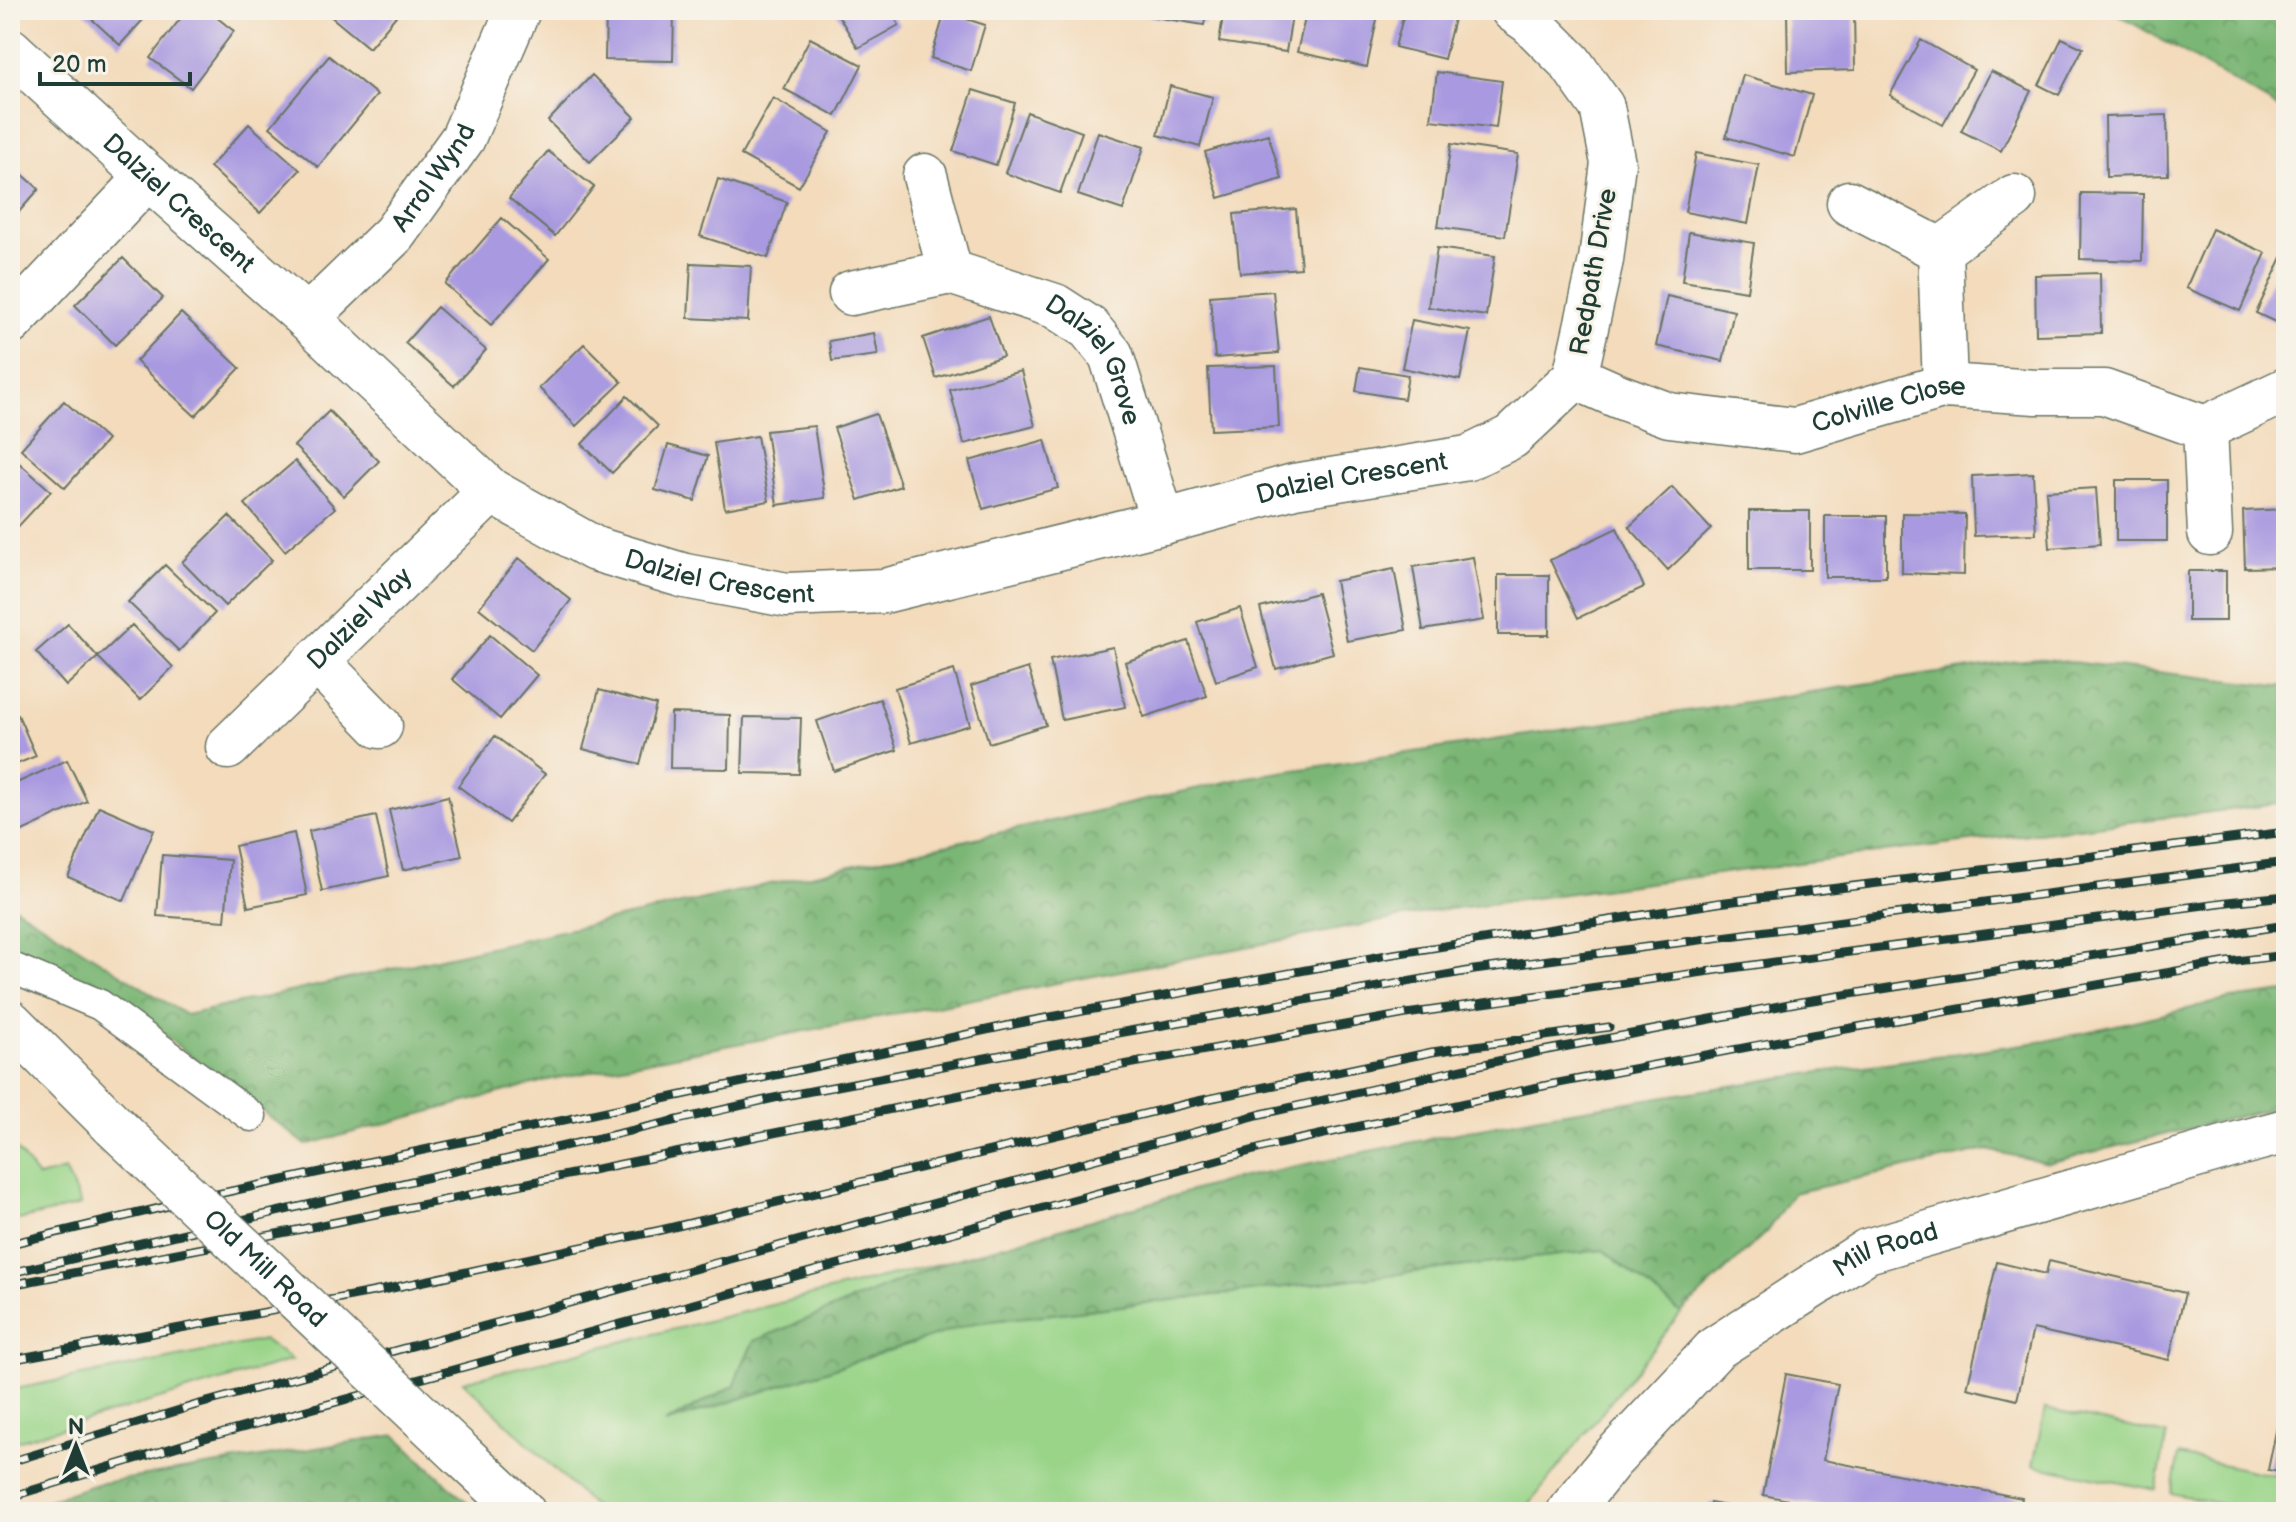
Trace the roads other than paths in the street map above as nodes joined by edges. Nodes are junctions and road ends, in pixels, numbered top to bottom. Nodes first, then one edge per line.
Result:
1 (518, 10) edge
2 (1513, 10) edge
3 (10, 50) edge
4 (925, 176) dead end
5 (148, 177) junction
6 (2014, 197) dead end
7 (1849, 203) dead end
8 (1940, 250) junction
9 (950, 272) junction
10 (851, 293) dead end
11 (307, 318) junction
12 (10, 323) edge
13 (1575, 377) junction
14 (1945, 386) junction
15 (2286, 390) edge
16 (2205, 428) junction
17 (491, 491) junction
18 (1163, 522) junction
19 (2210, 533) dead end
20 (317, 661) junction
21 (380, 726) dead end
22 (228, 747) dead end
23 (10, 967) edge
24 (10, 1022) edge
25 (251, 1116) dead end
26 (2286, 1131) edge
27 (523, 1512) edge
28 (1569, 1512) edge

1 - 11 street, Arrol Wynd
2 - 13 street, Redpath Drive
3 - 5 street, Dalziel Crescent
4 - 9 street
5 - 11 street, Dalziel Crescent
5 - 12 street
6 - 8 street
7 - 8 street
8 - 14 street
9 - 10 street, Dalziel Grove
9 - 18 street, Dalziel Grove
11 - 17 street, Dalziel Crescent
13 - 14 street, Colville Close
13 - 18 street, Dalziel Crescent
14 - 16 street, Colville Close
15 - 16 street
16 - 19 street
17 - 18 street, Dalziel Crescent
17 - 20 street, Dalziel Way
20 - 21 street
20 - 22 street, Dalziel Way
23 - 25 lane
24 - 27 street, Old Mill Road, bridge
26 - 28 street, Mill Road

